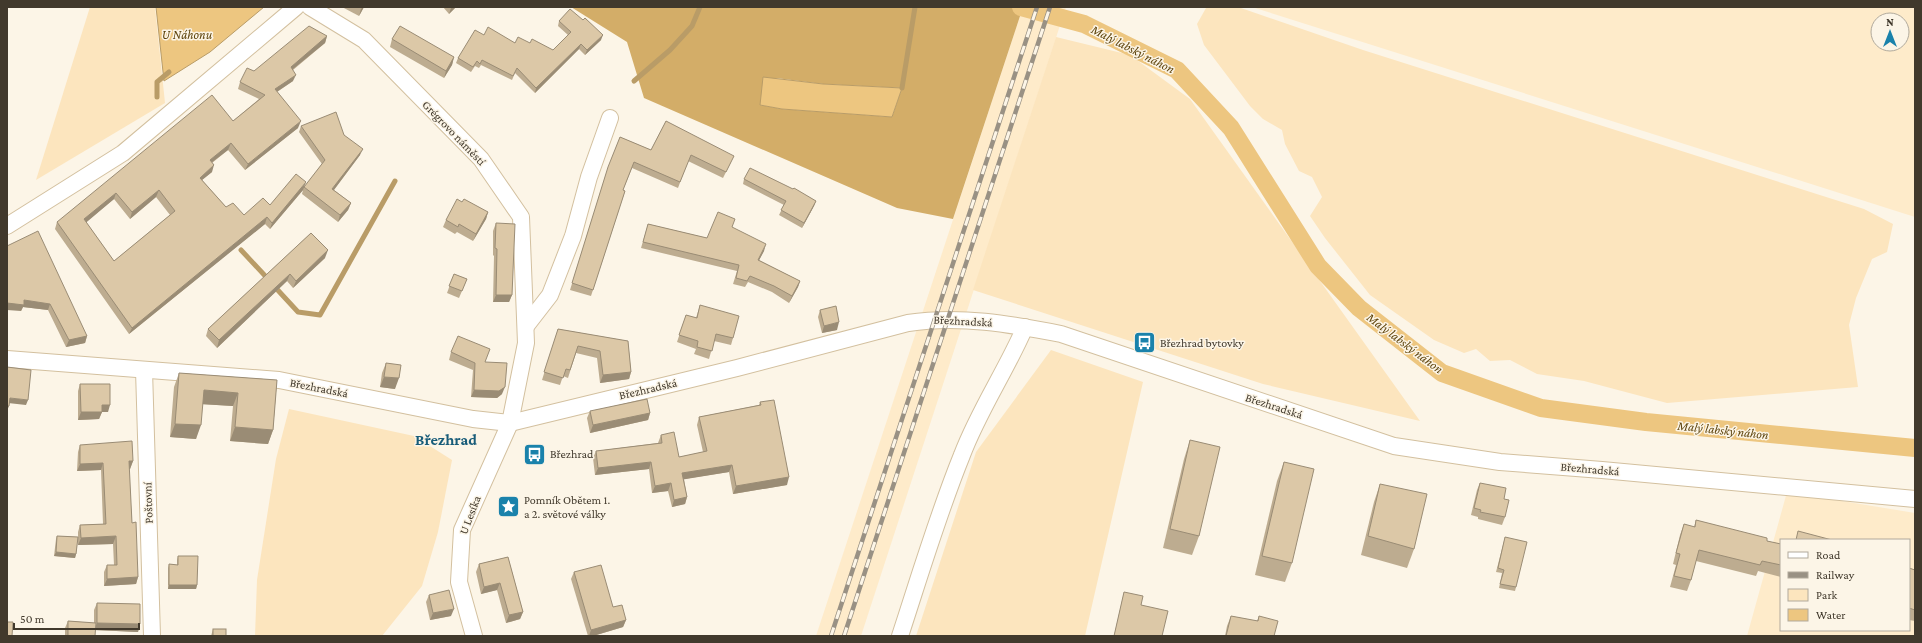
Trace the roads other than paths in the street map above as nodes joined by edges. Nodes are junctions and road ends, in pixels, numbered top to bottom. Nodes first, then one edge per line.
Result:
1 (296, 7) edge
2 (310, 7) edge
3 (610, 118) dead end
4 (7, 226) edge
5 (526, 326) junction
6 (1026, 327) junction
7 (7, 359) edge
8 (144, 370) junction
9 (510, 422) junction
10 (1915, 499) edge
11 (152, 636) edge
12 (474, 636) edge
13 (900, 636) edge

1 - 4 street
2 - 5 street, Grégrovo náměstí
3 - 5 street
5 - 9 street, Grégrovo náměstí
6 - 9 street, Březhradská
6 - 10 street, Březhradská
6 - 13 street
7 - 8 street, Březhradská
8 - 9 street, Březhradská
8 - 11 street, Poštovní
9 - 12 street, U Lesíka

